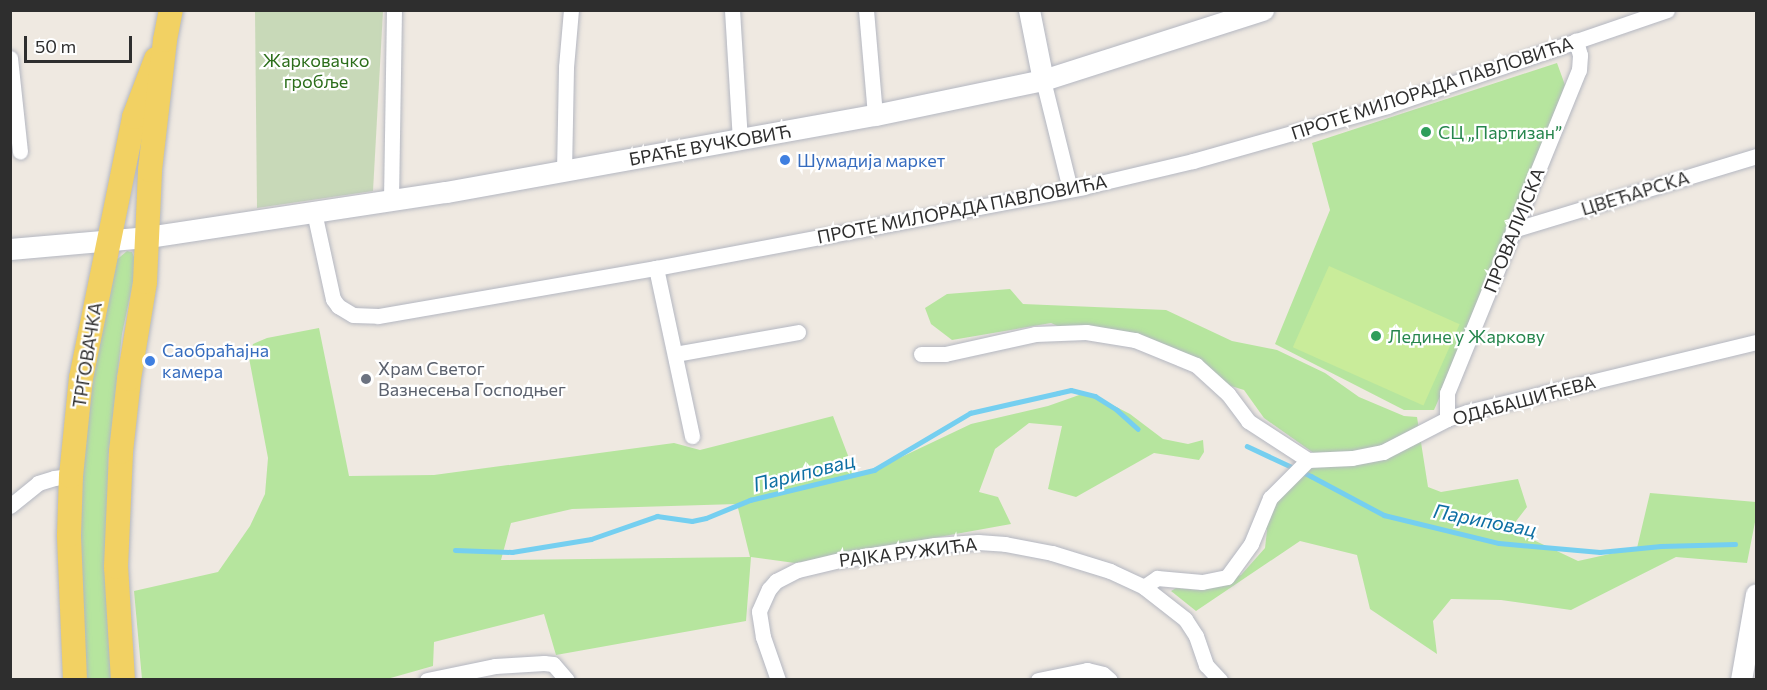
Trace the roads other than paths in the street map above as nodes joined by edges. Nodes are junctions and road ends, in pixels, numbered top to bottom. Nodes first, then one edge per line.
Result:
1 (171, 10) edge
2 (394, 10) edge
3 (572, 10) edge
4 (732, 10) edge
5 (866, 10) edge
6 (1029, 10) edge
7 (1263, 10) edge
8 (1667, 10) edge
9 (165, 40) junction
10 (1576, 41) junction
11 (10, 58) edge
12 (1043, 80) junction
13 (875, 115) junction
14 (740, 141) junction
15 (20, 151) dead end
16 (1756, 156) edge
17 (564, 172) junction
18 (1071, 189) junction
19 (390, 200) junction
20 (314, 212) junction
21 (1513, 230) junction
22 (148, 237) junction
23 (107, 240) junction
24 (10, 249) edge
25 (656, 268) junction
26 (798, 332) dead end
27 (1756, 342) edge
28 (675, 354) junction
29 (921, 354) dead end
30 (1447, 419) junction
31 (692, 436) dead end
32 (1306, 461) junction
33 (71, 476) junction
34 (10, 506) edge
35 (1144, 587) junction
36 (1756, 594) edge
37 (563, 674) edge
38 (1110, 679) edge
39 (75, 680) edge
40 (123, 680) edge
41 (427, 680) edge
42 (778, 680) edge
43 (1038, 680) edge
44 (1220, 680) edge
45 (1741, 680) edge

1 - 9 main road, ТРГОВАЧКА
2 - 19 street
3 - 17 street
4 - 14 street
5 - 13 street
6 - 12 street
7 - 12 street, БРАЋЕ ВУЧКОВИЋ
8 - 10 street, ПРОТЕ МИЛОРАДА ПАВЛОВИЋА
9 - 22 main road, ТРГОВАЧКА
9 - 23 main road, ТРГОВАЧКА
10 - 18 street, ПРОТЕ МИЛОРАДА ПАВЛОВИЋА
10 - 21 street, ПРОВАЛИЈСКА
11 - 15 street
12 - 13 street, БРАЋЕ ВУЧКОВИЋ
12 - 18 street
13 - 14 street, БРАЋЕ ВУЧКОВИЋ
14 - 17 street, БРАЋЕ ВУЧКОВИЋ
16 - 21 street, ЦВЕЋАРСКА
17 - 19 street, БРАЋЕ ВУЧКОВИЋ
18 - 25 street, ПРОТЕ МИЛОРАДА ПАВЛОВИЋА
19 - 20 street, БРАЋЕ ВУЧКОВИЋ
20 - 22 street, БРАЋЕ ВУЧКОВИЋ
20 - 25 street, ПРОТЕ МИЛОРАДА ПАВЛОВИЋА
21 - 30 street, ПРОВАЛИЈСКА
22 - 23 street, БРАЋЕ ВУЧКОВИЋ
22 - 40 main road, ТРГОВАЧКА
23 - 24 street, БРАЋЕ ВУЧКОВИЋ
23 - 33 main road, ТРГОВАЧКА
25 - 28 street
26 - 28 street
27 - 30 street, ОДАБАШИЋЕВА
28 - 31 street
29 - 32 street
30 - 32 street, ОДАБАШИЋЕВА
32 - 35 street
33 - 34 street
33 - 39 main road, ТРГОВАЧКА
35 - 42 street, РАЈКА РУЖИЋА
35 - 44 street, РАЈКА РУЖИЋА
36 - 45 street
37 - 41 street
38 - 43 street

